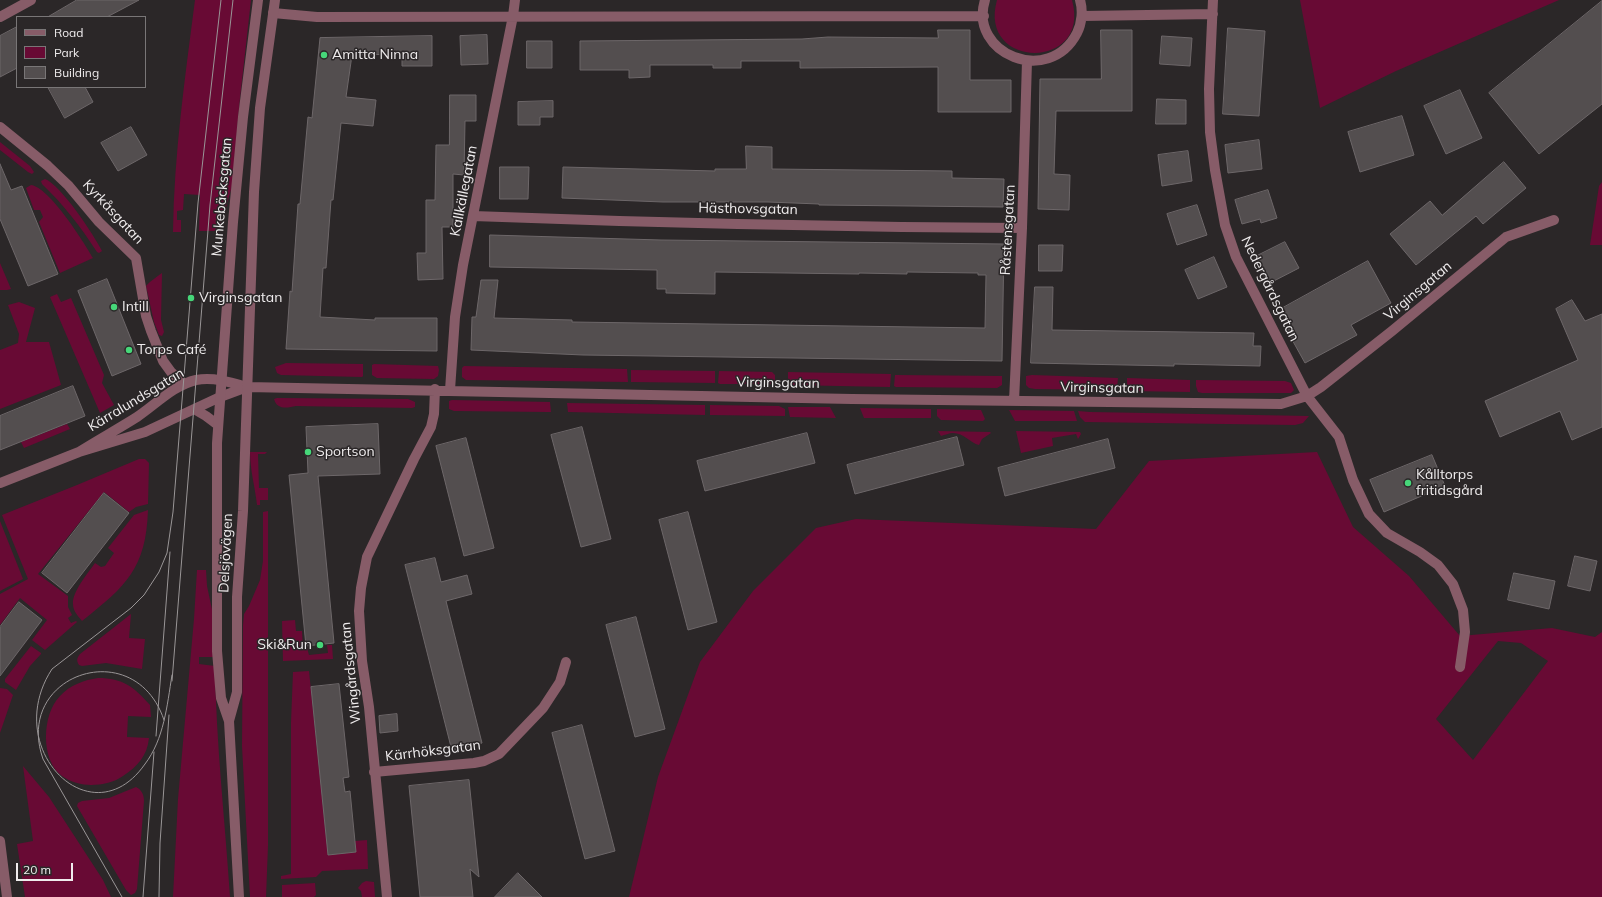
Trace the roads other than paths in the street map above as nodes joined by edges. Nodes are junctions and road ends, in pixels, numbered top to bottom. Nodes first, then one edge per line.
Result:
1 (31, 0) edge
2 (258, 0) edge
3 (275, 0) edge
4 (515, 0) edge
5 (985, 0) edge
6 (1080, 0) edge
7 (1213, 0) edge
8 (273, 13) junction
9 (1213, 14) junction
10 (513, 16) junction
11 (984, 16) junction
12 (1082, 16) junction
13 (0, 17) edge
14 (1027, 61) junction
15 (0, 127) edge
16 (473, 216) junction
17 (1554, 220) dead end
18 (1022, 228) junction
19 (221, 380) junction
20 (184, 384) junction
21 (247, 386) junction
22 (435, 389) junction
23 (450, 390) junction
24 (1307, 396) junction
25 (220, 397) junction
26 (1014, 401) junction
27 (194, 409) junction
28 (218, 425) junction
29 (79, 452) junction
30 (0, 483) edge
31 (566, 662) dead end
32 (1460, 667) dead end
33 (229, 721) junction
34 (374, 772) junction
35 (0, 841) edge
36 (7, 897) edge
37 (239, 897) edge
38 (387, 897) edge

1 - 13 street
2 - 19 street, Munkebäcksgatan
3 - 8 street
4 - 10 street, Kallkällegatan
5 - 11 street
6 - 12 street
7 - 9 street, Nedergårdsgatan
8 - 10 street
8 - 21 street
9 - 12 street
9 - 24 street, Nedergårdsgatan
10 - 11 street
10 - 16 street, Kallkällegatan
11 - 14 street
12 - 14 street
14 - 18 street, Råstensgatan
15 - 20 street, Kyrkåsgatan
16 - 18 street, Hästhovsgatan
16 - 23 street, Kallkällegatan
17 - 24 street, Virginsgatan
18 - 26 street, Råstensgatan
19 - 20 street, Kärralundsgatan
19 - 21 street, Kärralundsgatan
19 - 25 street, Munkebäcksgatan
20 - 29 street, Kärralundsgatan
21 - 22 street, Virginsgatan
21 - 25 street, Kärralundsgatan
21 - 33 street, Delsjövägen
22 - 23 street, Virginsgatan
22 - 34 street, Wingårdsgatan
23 - 26 street, Virginsgatan
24 - 26 street, Virginsgatan
24 - 32 street
25 - 27 street, Kärralundsgatan
25 - 28 street, Delsjövägen
27 - 28 street
27 - 29 street, Kärralundsgatan
28 - 33 street, Delsjövägen
29 - 30 street, Kärralundsgatan
31 - 34 street, Kärrhöksgatan
33 - 37 street, Delsjövägen
34 - 38 street, Wingårdsgatan
35 - 36 street

